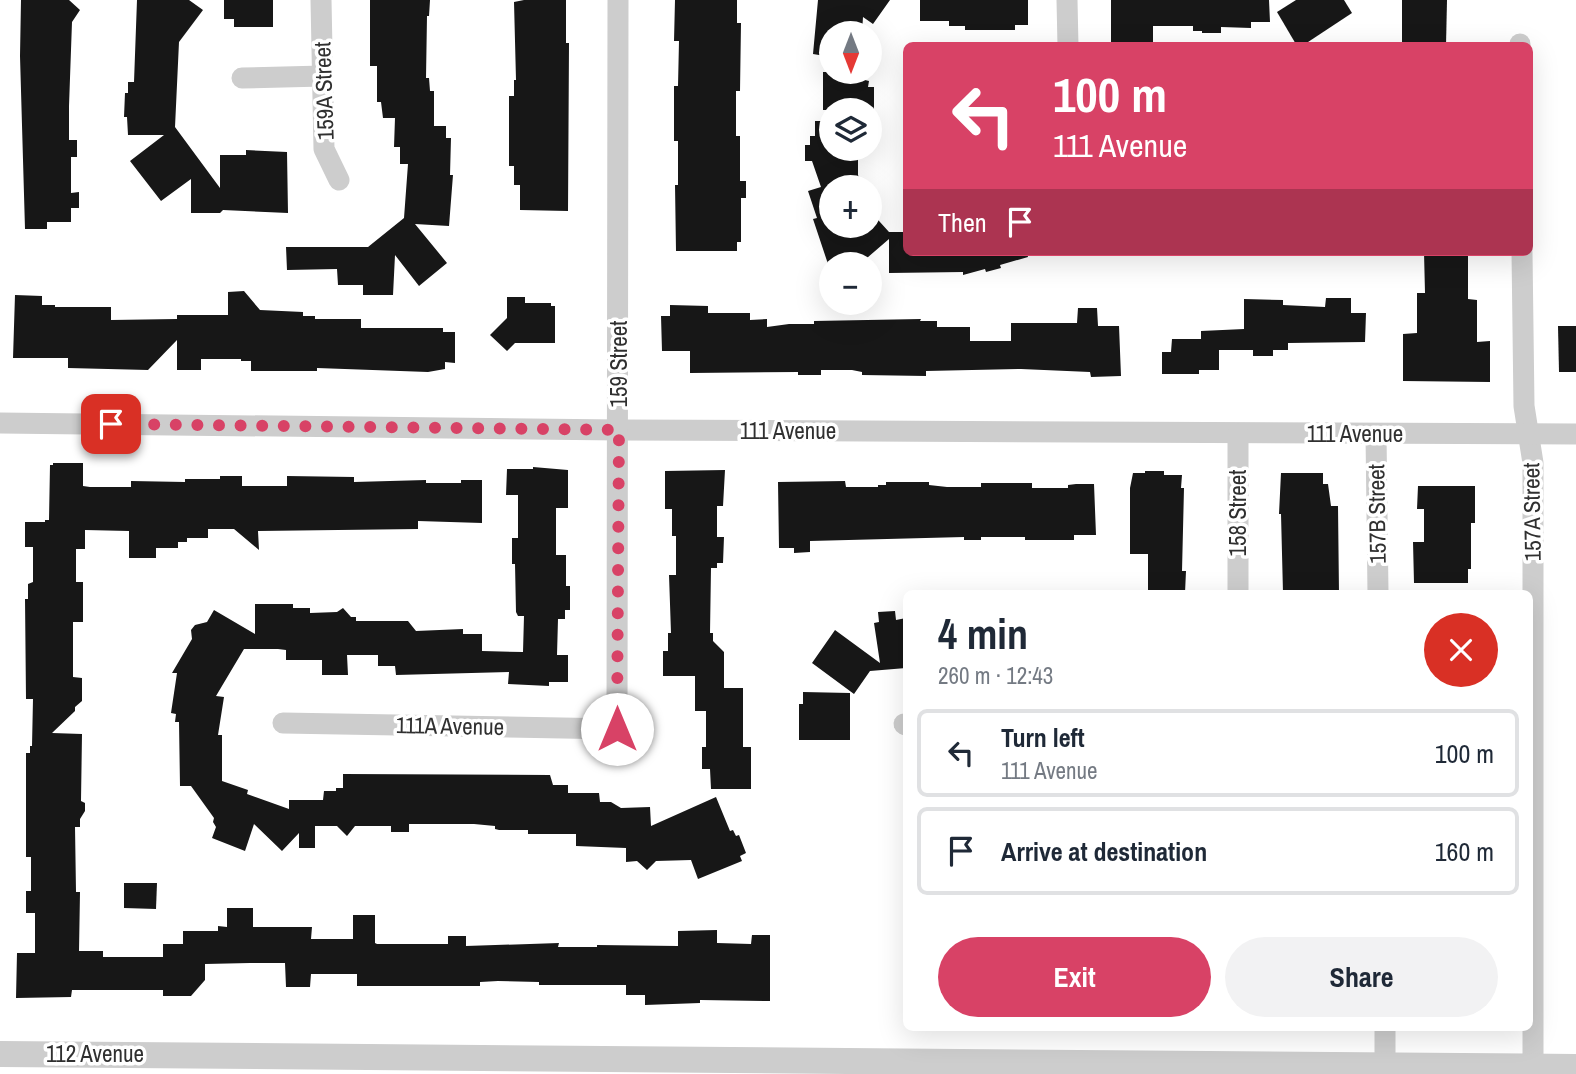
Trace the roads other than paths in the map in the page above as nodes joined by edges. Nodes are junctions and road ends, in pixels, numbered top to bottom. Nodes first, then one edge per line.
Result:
1 (321, 0) edge
2 (618, 0) edge
3 (1067, 0) edge
4 (1068, 42) edge
5 (323, 76) junction
6 (242, 78) dead end
7 (339, 180) dead end
8 (1522, 256) edge
9 (0, 422) edge
10 (619, 430) junction
11 (1238, 433) junction
12 (1376, 434) junction
13 (1529, 434) junction
14 (1576, 434) edge
15 (1238, 590) edge
16 (1378, 590) edge
17 (283, 723) dead end
18 (617, 729) joint
19 (1385, 1031) edge
20 (0, 1054) edge
21 (1385, 1065) junction
22 (1533, 1066) junction
23 (868, 1067) edge
24 (1576, 1067) edge

1 - 5 street, 159A Street
2 - 10 street, 159 Street
3 - 4 street
5 - 6 street
5 - 7 street, 159A Street
8 - 13 street, 157A Street
9 - 10 street, 111 Avenue
10 - 11 street, 111 Avenue
10 - 18 street, 159 Street
11 - 12 street, 111 Avenue
11 - 15 street, 158 Street
12 - 13 street, 111 Avenue
12 - 16 street, 157B Street
13 - 14 street, 111 Avenue
13 - 22 street, 157A Street
17 - 18 street, 111A Avenue
19 - 21 street
20 - 23 street, 112 Avenue
21 - 22 street, 112 Avenue
21 - 23 street, 112 Avenue
22 - 24 street, 112 Avenue

